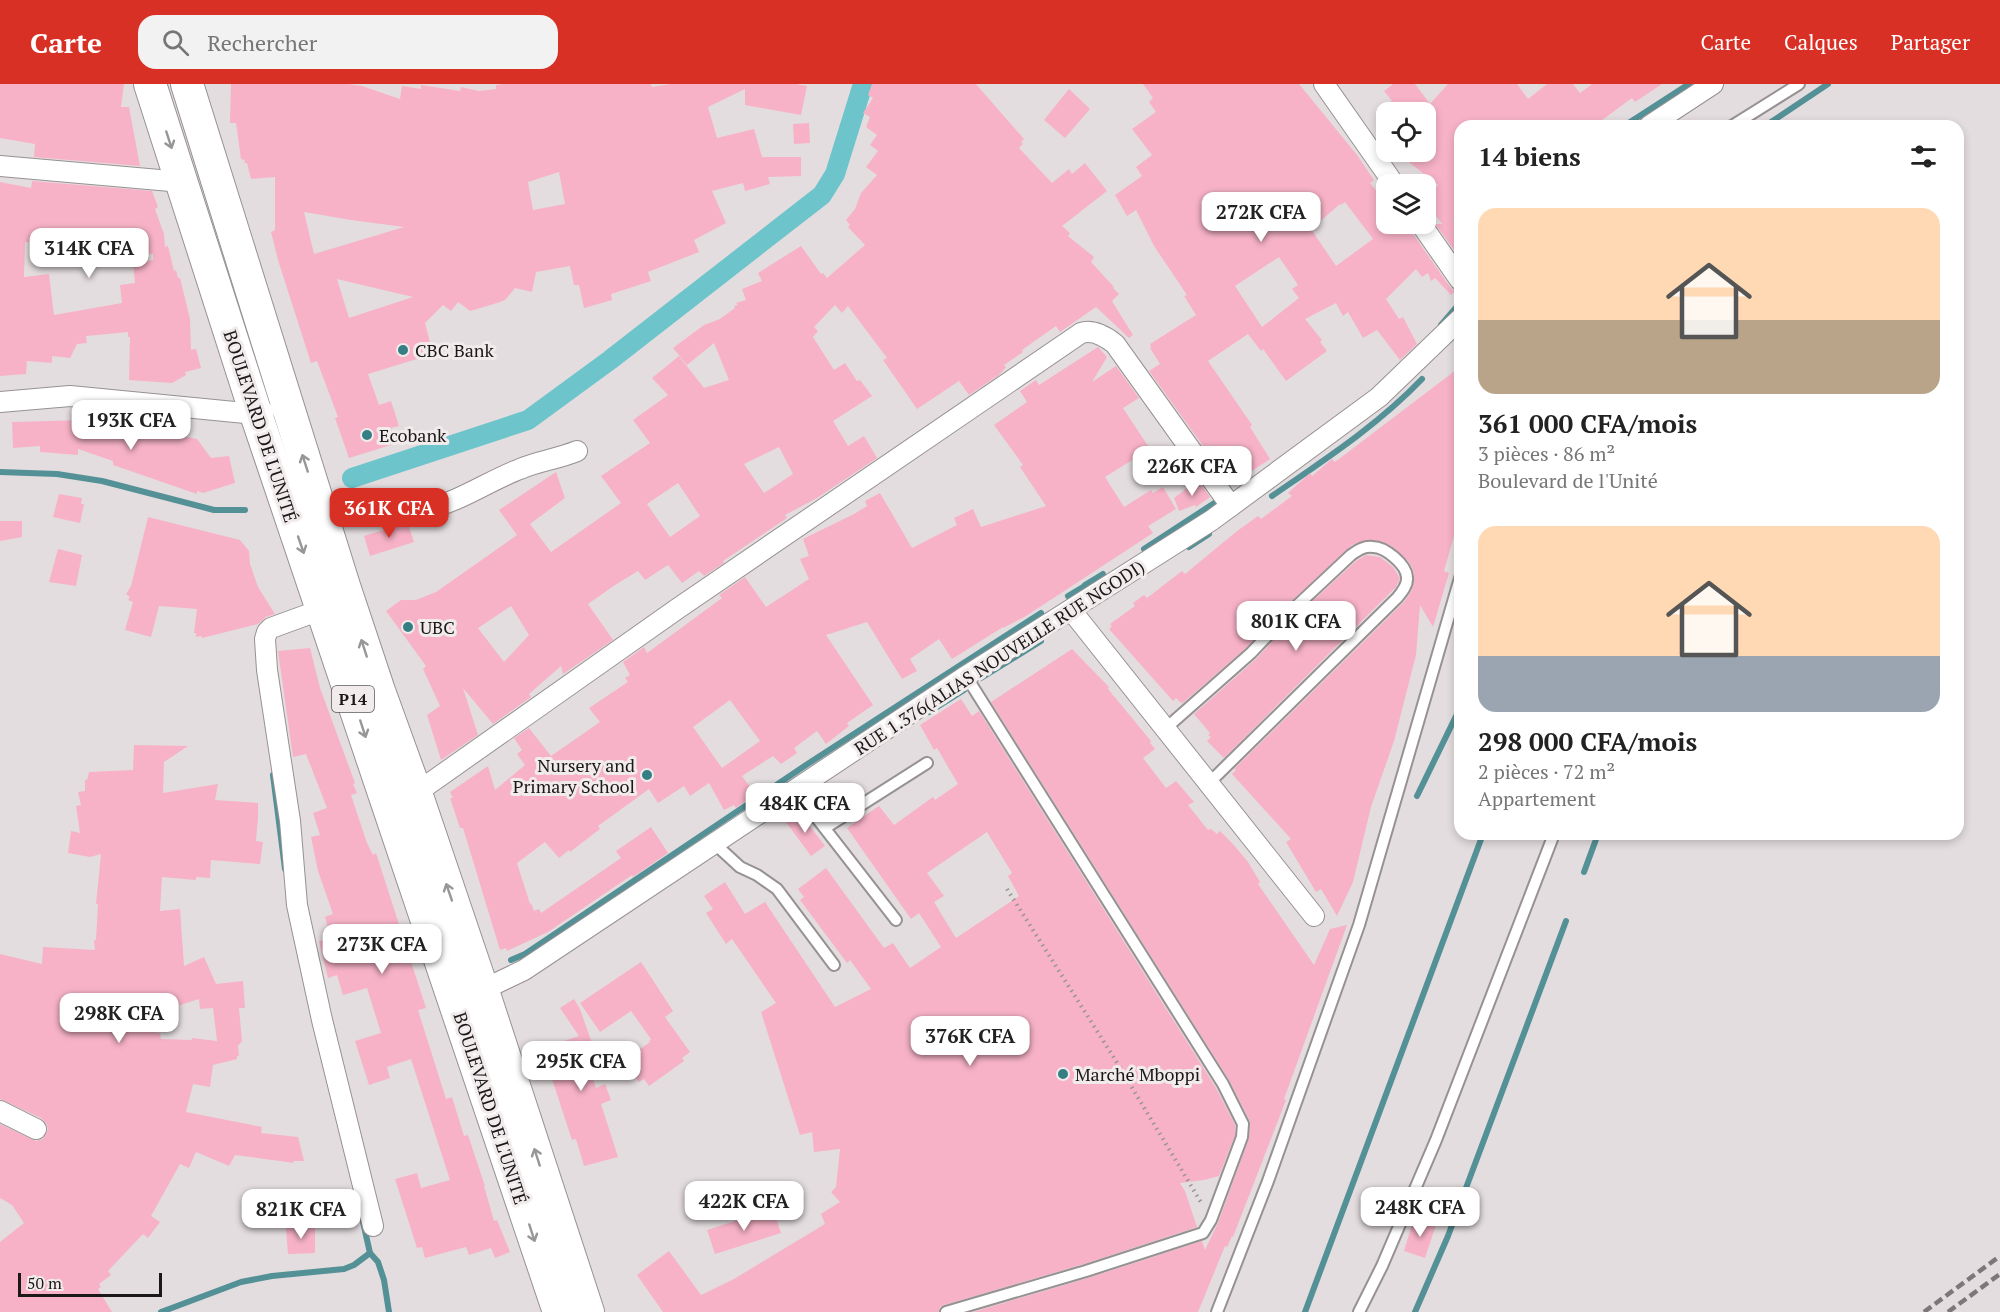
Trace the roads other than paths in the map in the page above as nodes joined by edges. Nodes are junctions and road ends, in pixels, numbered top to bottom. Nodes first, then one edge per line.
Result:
1 (150, 84) edge
2 (187, 84) edge
3 (1324, 84) edge
4 (1713, 84) edge
5 (1799, 84) edge
6 (1658, 120) edge
7 (1742, 120) edge
8 (0, 166) edge
9 (1387, 174) edge
10 (182, 182) junction
11 (1427, 234) edge
12 (1454, 272) edge
13 (1454, 325) edge
14 (0, 402) edge
15 (287, 406) junction
16 (256, 414) junction
17 (577, 451) dead end
18 (1231, 506) junction
19 (320, 510) junction
20 (1454, 599) edge
21 (323, 609) junction
22 (1071, 610) junction
23 (966, 676) junction
24 (1165, 729) junction
25 (927, 763) dead end
26 (1209, 783) junction
27 (795, 790) junction
28 (416, 793) junction
29 (825, 828) junction
30 (1552, 840) edge
31 (715, 844) junction
32 (1314, 916) dead end
33 (896, 920) dead end
34 (834, 965) dead end
35 (469, 996) junction
36 (0, 1111) edge
37 (36, 1128) dead end
38 (374, 1226) dead end
39 (559, 1312) edge
40 (588, 1312) edge
41 (946, 1312) edge
42 (1217, 1312) edge
43 (1359, 1312) edge

1 -> 10 main road, BOULEVARD DE L'UNITÉ / P14
2 - 15 main road, BOULEVARD DE L'UNITÉ / P14
3 - 9 street
4 - 6 street
5 - 7 lane
8 - 10 street
10 - 16 main road, BOULEVARD DE L'UNITÉ / P14
11 - 12 street
13 - 18 street, RUE 1.376(ALIAS NOUVELLE RUE NGODI)
14 - 16 street
15 - 16 street
19 -> 15 main road, BOULEVARD DE L'UNITÉ / P14
16 -> 21 main road, BOULEVARD DE L'UNITÉ / P14
17 - 19 street
18 - 22 street, RUE 1.376(ALIAS NOUVELLE RUE NGODI)
18 - 28 street
28 -> 19 main road, BOULEVARD DE L'UNITÉ / P14
20 - 42 lane
21 -> 35 main road, BOULEVARD DE L'UNITÉ / P14
21 - 38 street
22 - 23 street, RUE 1.376(ALIAS NOUVELLE RUE NGODI)
22 - 24 street
23 - 27 street, RUE 1.376(ALIAS NOUVELLE RUE NGODI)
23 - 41 lane
24 - 26 street
24 - 26 lane
25 - 29 lane
26 - 32 street
27 - 29 lane
27 - 31 street, RUE 1.376(ALIAS NOUVELLE RUE NGODI)
35 -> 28 main road, BOULEVARD DE L'UNITÉ / P14
29 - 33 lane
30 - 43 lane
31 - 34 lane
31 - 35 street, RUE 1.376(ALIAS NOUVELLE RUE NGODI)
35 -> 39 main road, BOULEVARD DE L'UNITÉ / P14
40 -> 35 main road, BOULEVARD DE L'UNITÉ / P14
36 - 37 street

